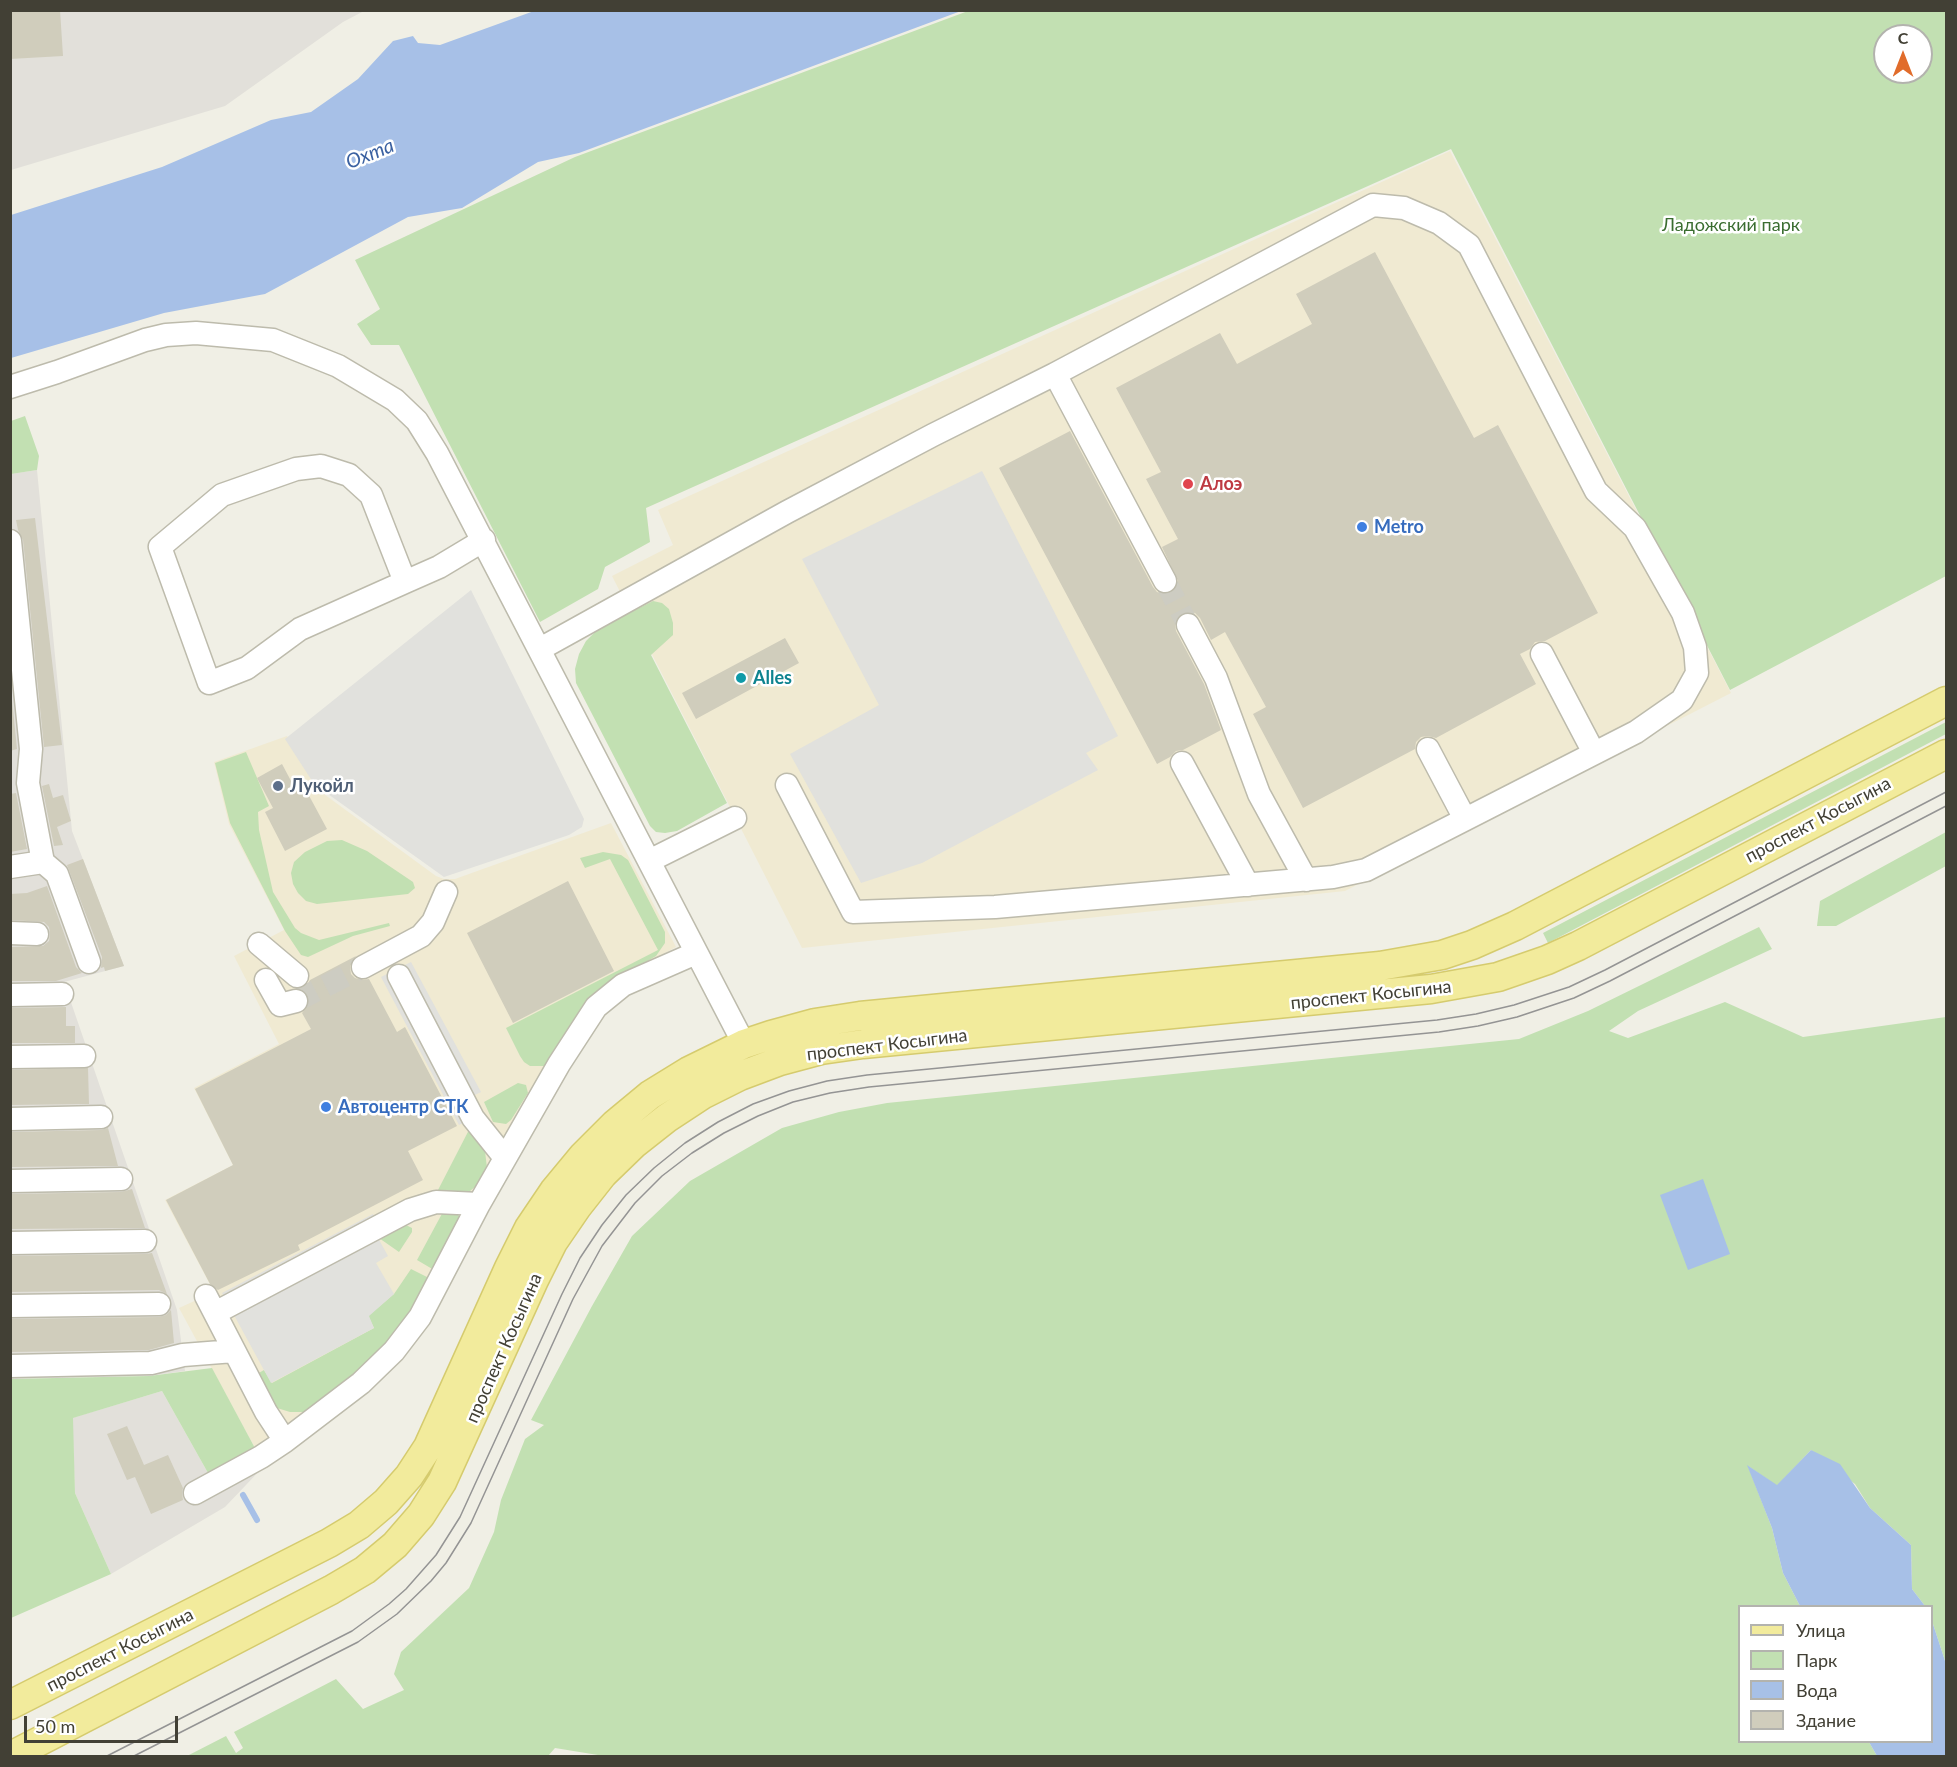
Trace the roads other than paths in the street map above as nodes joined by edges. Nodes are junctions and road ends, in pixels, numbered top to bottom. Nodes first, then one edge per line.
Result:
1 (1055, 375) junction
2 (10, 387) edge
3 (484, 540) junction
4 (10, 541) edge
5 (1165, 581) tunnel mouth
6 (405, 582) junction
7 (1188, 625) tunnel mouth
8 (540, 649) junction
9 (1542, 654) dead end
10 (1947, 701) edge
11 (1428, 749) dead end
12 (1594, 753) junction
13 (1947, 754) edge
14 (1182, 763) dead end
15 (787, 785) dead end
16 (735, 818) dead end
17 (1465, 819) junction
18 (649, 861) junction
19 (43, 862) junction
20 (10, 867) edge
21 (1306, 880) junction
22 (1248, 885) junction
23 (446, 892) dead end
24 (10, 933) edge
25 (38, 934) dead end
26 (259, 944) dead end
27 (696, 953) junction
28 (89, 962) dead end
29 (363, 967) tunnel mouth
30 (297, 976) dead end
31 (399, 976) dead end
32 (266, 980) dead end
33 (62, 994) dead end
34 (10, 995) edge
35 (288, 1003) dead end
36 (744, 1044) junction
37 (84, 1056) dead end
38 (10, 1057) edge
39 (101, 1117) dead end
40 (10, 1119) edge
41 (505, 1158) junction
42 (121, 1179) dead end
43 (10, 1180) edge
44 (479, 1204) junction
45 (145, 1241) dead end
46 (10, 1244) edge
47 (159, 1304) dead end
48 (10, 1306) edge
49 (234, 1351) junction
50 (10, 1366) edge
51 (285, 1441) junction
52 (195, 1493) dead end
53 (10, 1705) edge
54 (10, 1756) edge

1 - 5 street
1 - 8 street
1 - 12 street
2 - 3 street
3 - 6 street
3 - 8 street
4 - 19 street
6 - 6 street
7 - 21 street
8 - 18 street
9 - 12 street
10 - 36 main road, проспект Косыгина
11 - 17 street
12 - 17 street
13 - 54 main road, проспект Косыгина
14 - 22 street
15 - 22 street
16 - 18 street
17 - 21 street
18 - 27 street
19 - 20 street
19 - 28 street
21 - 22 street
23 - 29 street
24 - 25 street
26 - 30 street
27 - 36 street
27 - 41 street
31 - 41 street
32 - 35 street
33 - 34 street
36 - 53 main road, проспект Косыгина
37 - 38 street
39 - 40 street
41 - 44 street
42 - 43 street
44 - 49 street
44 - 51 street
45 - 46 street
47 - 48 street
49 - 50 street
49 - 51 street
51 - 52 street

